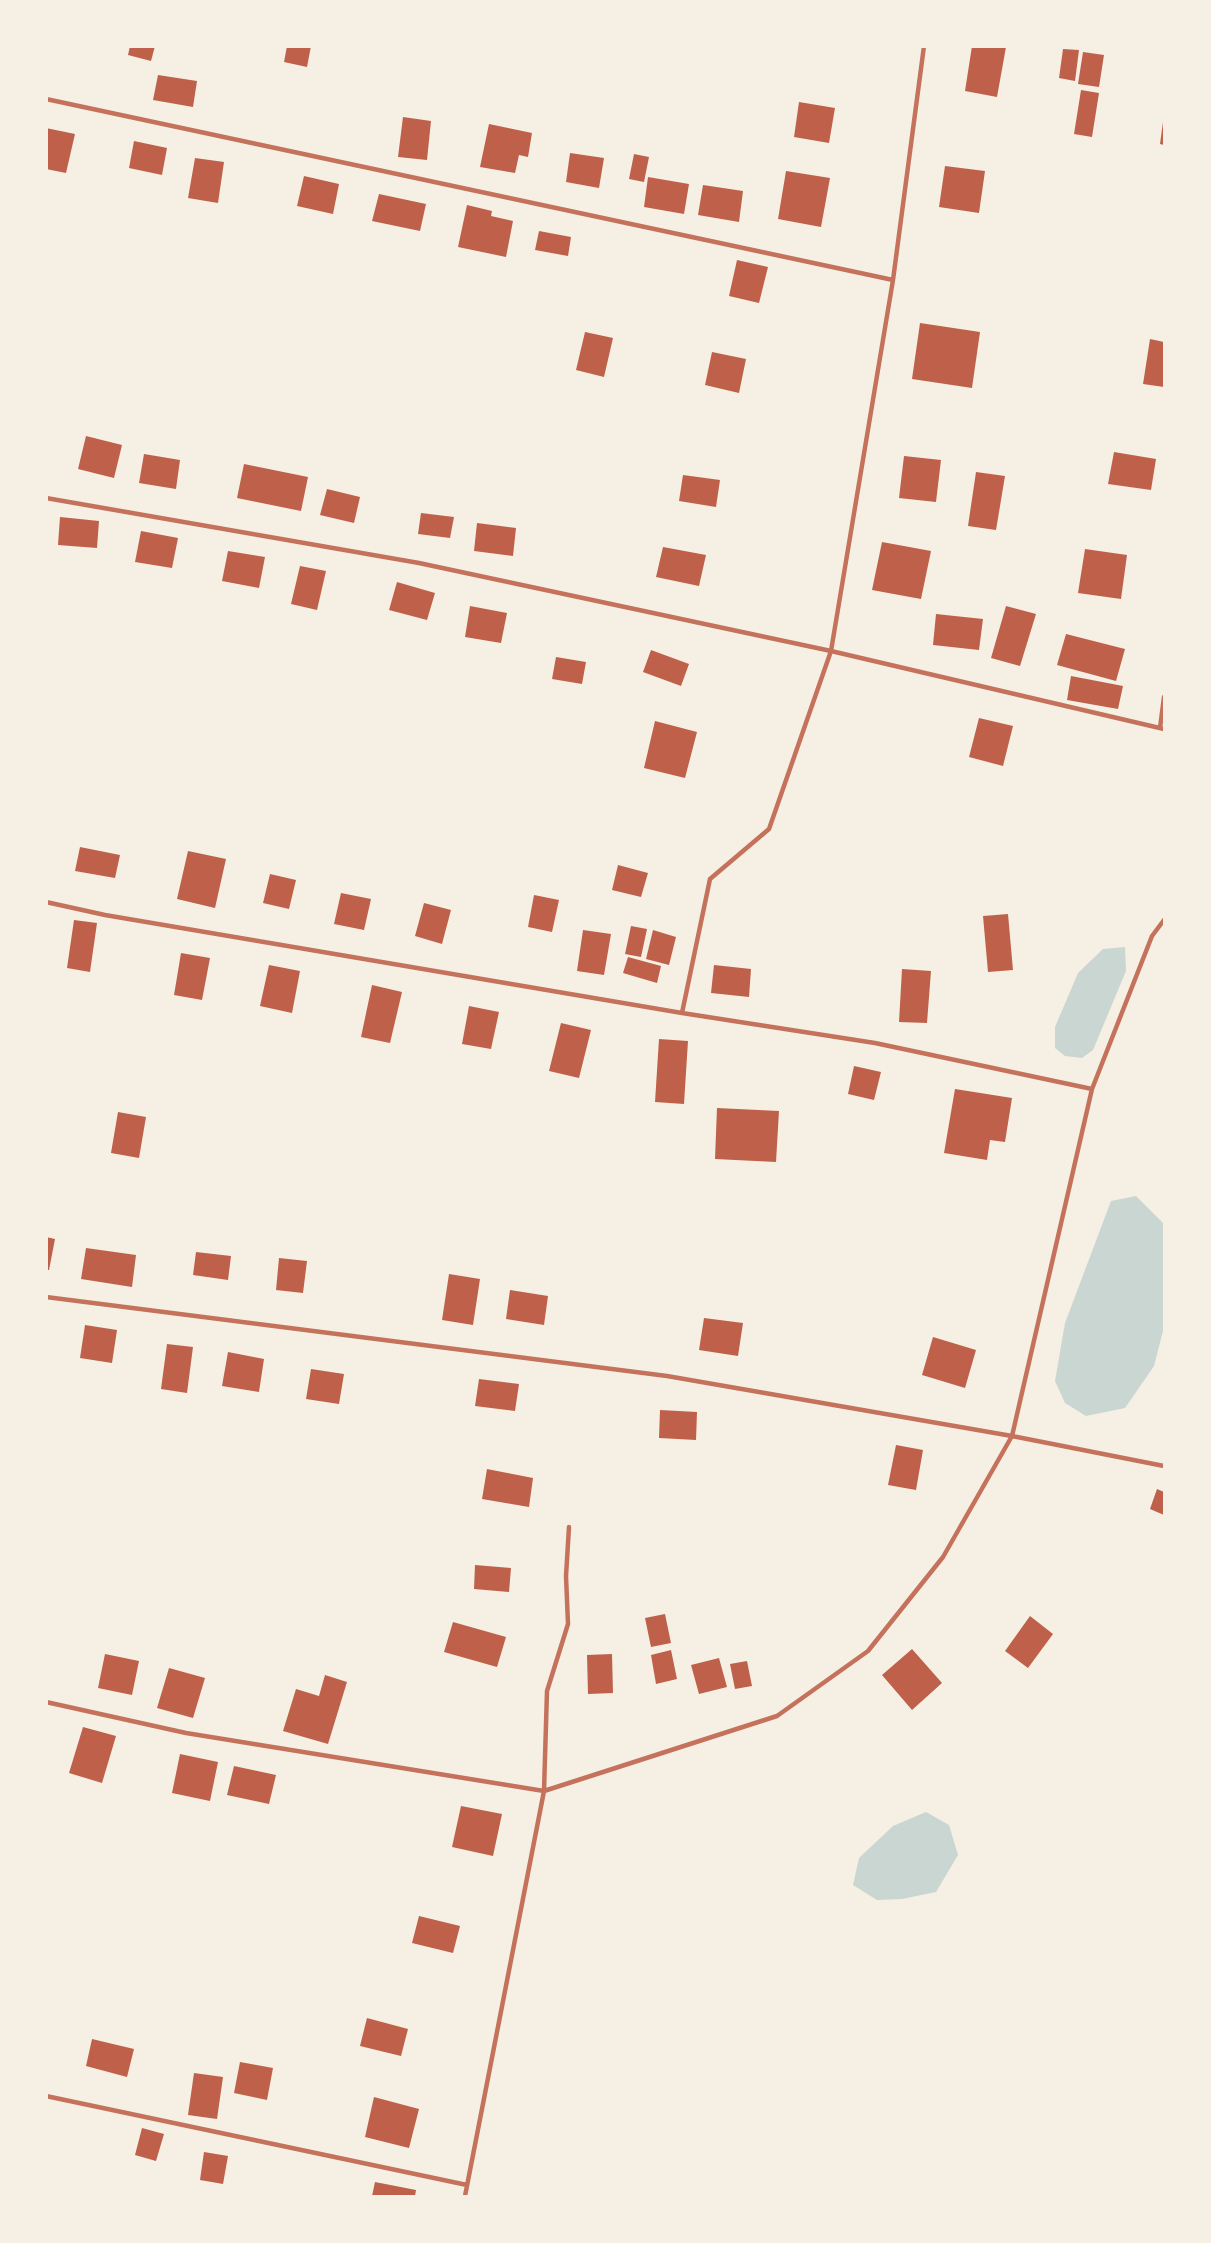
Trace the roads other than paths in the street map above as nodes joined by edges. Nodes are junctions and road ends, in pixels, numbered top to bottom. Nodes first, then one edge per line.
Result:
1 (924, 46) edge
2 (46, 99) edge
3 (893, 280) junction
4 (46, 498) edge
5 (831, 651) junction
6 (1164, 697) edge
7 (1162, 728) edge
8 (46, 902) edge
9 (1164, 920) edge
10 (682, 1013) junction
11 (1092, 1089) junction
12 (46, 1297) edge
13 (1012, 1436) junction
14 (1164, 1466) edge
15 (569, 1527) dead end
16 (46, 1702) edge
17 (544, 1791) junction
18 (46, 2096) edge
19 (467, 2185) junction
20 (465, 2196) edge

1 - 3 lane
2 - 3 lane
3 - 5 lane
4 - 5 lane
5 - 7 lane
5 - 10 lane
6 - 7 lane
8 - 10 lane
9 - 11 lane
10 - 11 lane
11 - 13 lane
12 - 13 lane
13 - 14 lane
13 - 17 lane
15 - 17 lane
16 - 17 lane
17 - 19 lane
18 - 19 lane
19 - 20 lane

